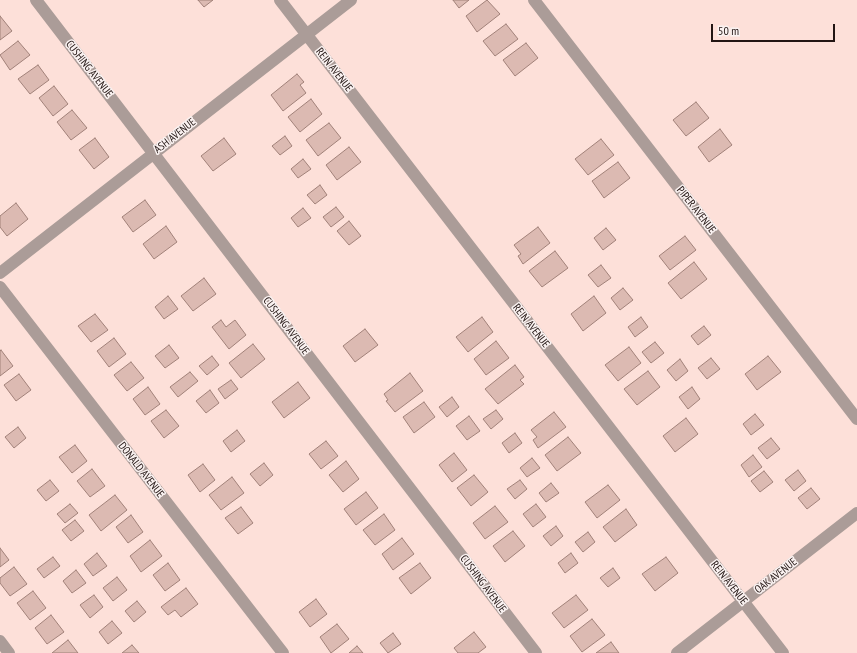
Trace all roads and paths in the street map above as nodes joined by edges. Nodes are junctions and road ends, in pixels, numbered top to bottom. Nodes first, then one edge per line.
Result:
1 (36, 0) edge
2 (280, 0) edge
3 (351, 0) edge
4 (534, 0) edge
5 (306, 35) junction
6 (153, 153) junction
7 (0, 273) edge
8 (0, 286) edge
9 (857, 419) edge
10 (857, 513) edge
11 (743, 601) junction
12 (0, 641) edge
13 (9, 653) edge
14 (283, 653) edge
15 (536, 653) edge
16 (677, 653) edge
17 (783, 653) edge

1 - 6 street, CUSHING AVENUE
2 - 5 street, REIN AVENUE
3 - 5 street, ASH AVENUE
4 - 9 street, PIPER AVENUE
5 - 6 street, ASH AVENUE
5 - 11 street, REIN AVENUE
6 - 7 street, ASH AVENUE
6 - 15 street, CUSHING AVENUE
8 - 14 street, DONALD AVENUE
10 - 11 street, OAK AVENUE
11 - 16 street, OAK AVENUE
11 - 17 street, REIN AVENUE
12 - 13 street

